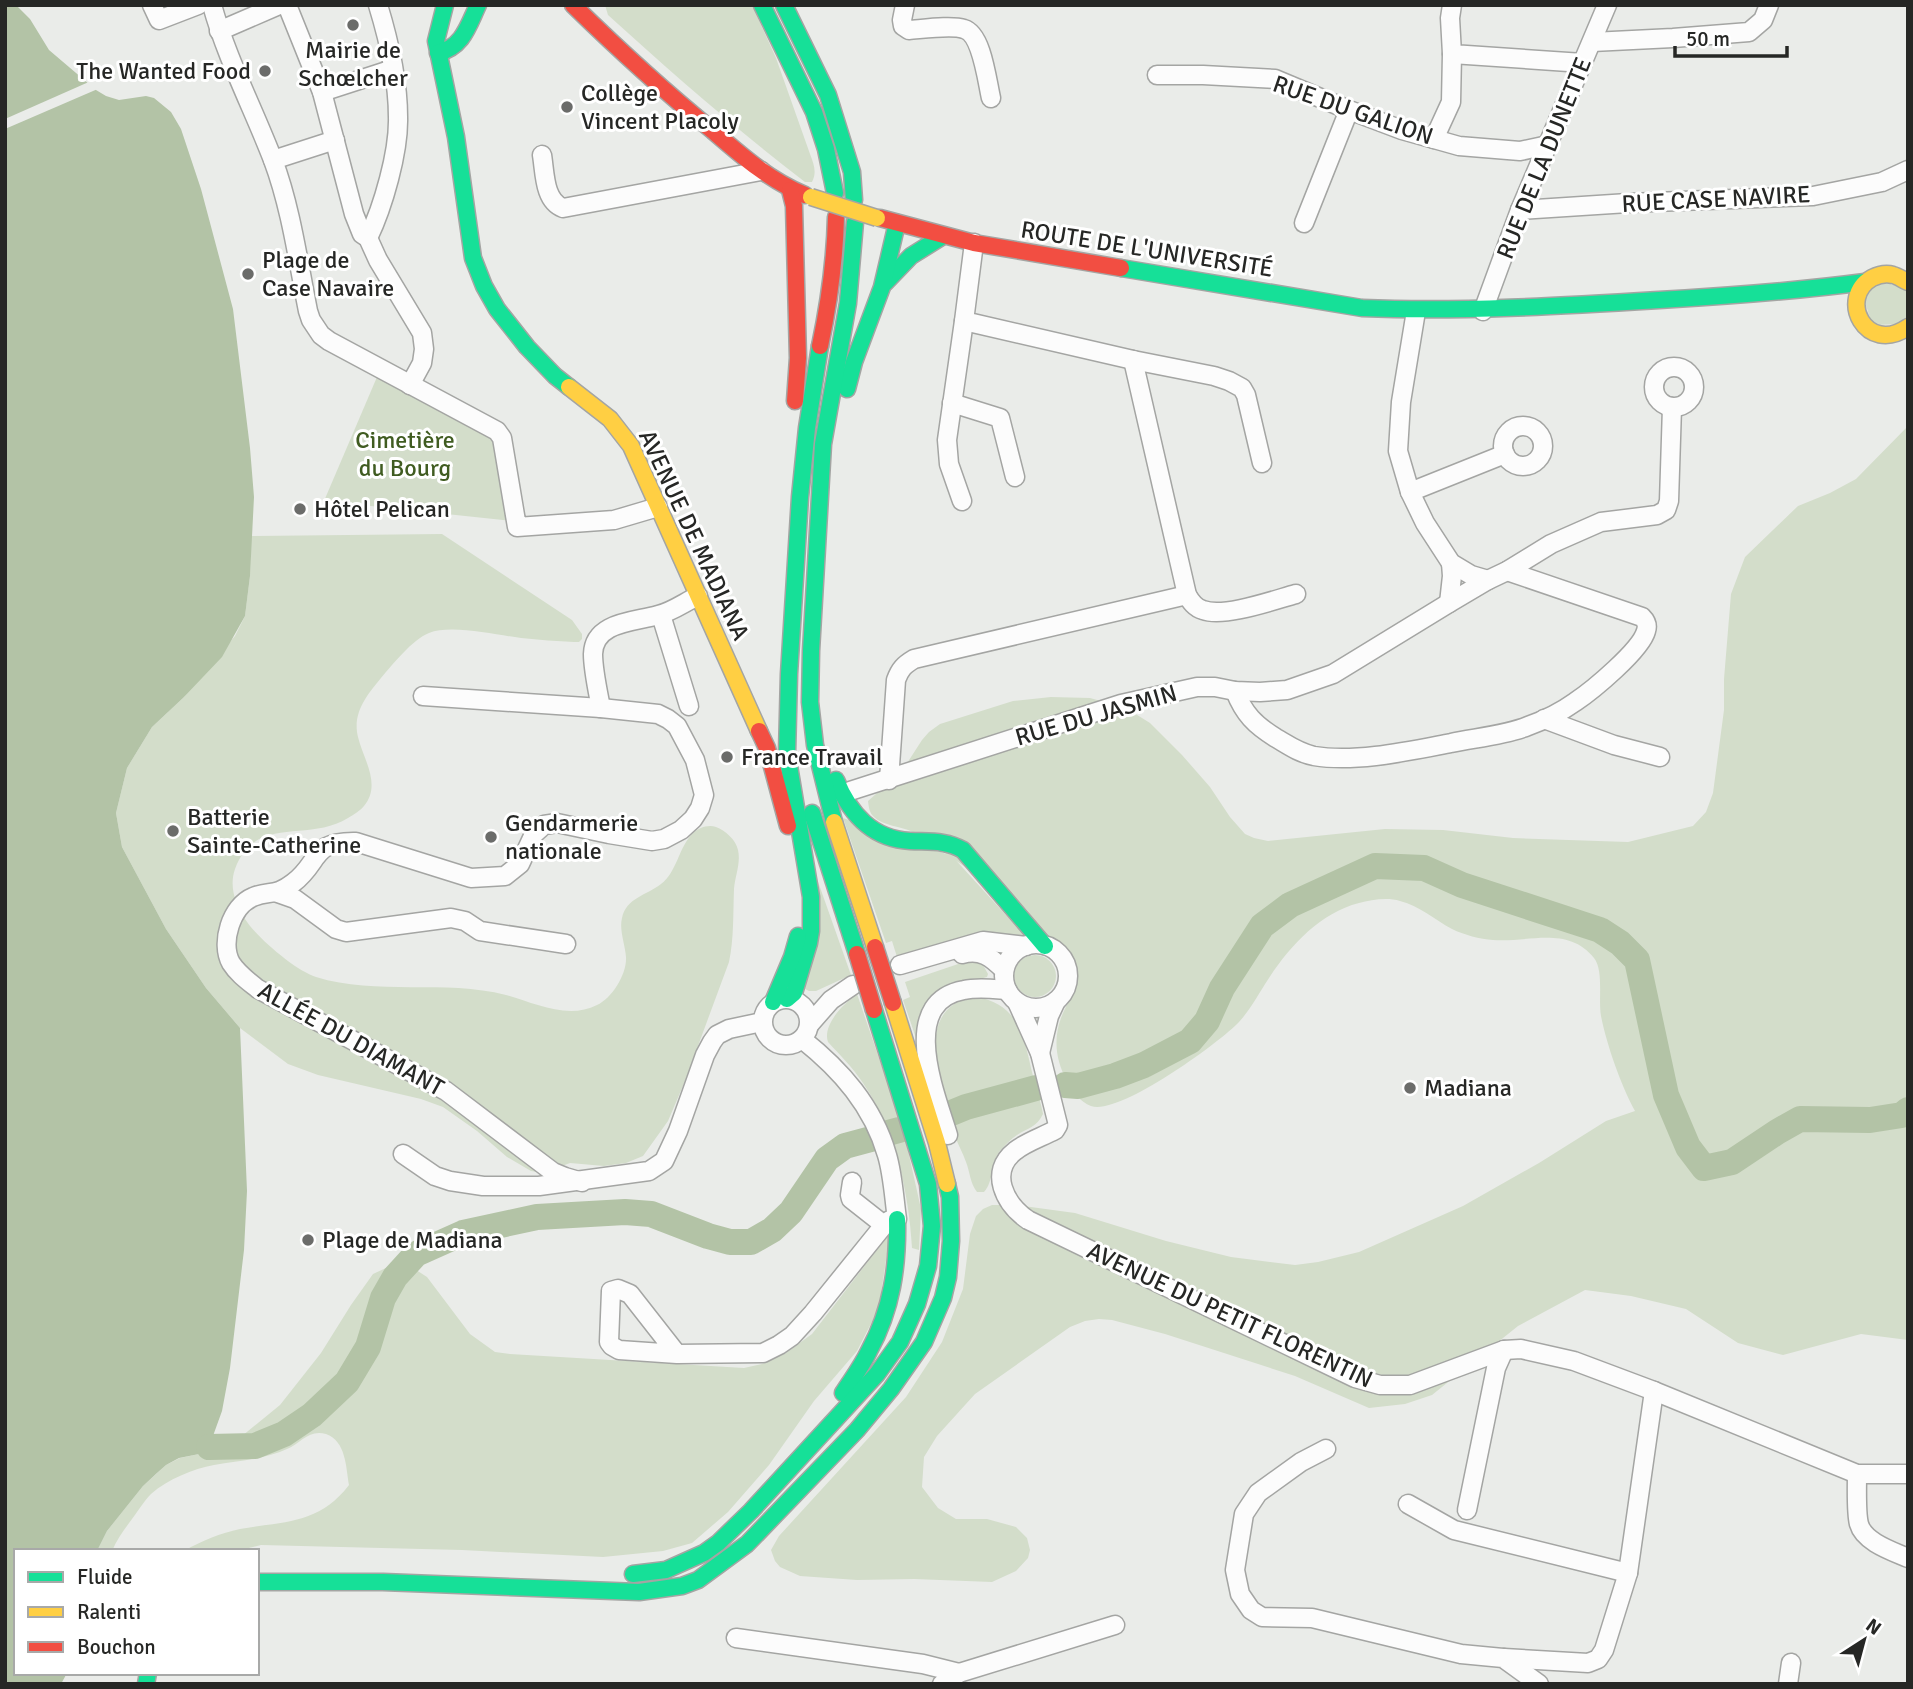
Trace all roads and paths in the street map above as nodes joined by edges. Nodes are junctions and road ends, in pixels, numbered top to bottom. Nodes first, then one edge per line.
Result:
1 (198, 5) edge
2 (212, 5) edge
3 (279, 5) edge
4 (288, 5) edge
5 (378, 5) edge
6 (445, 5) edge
7 (478, 5) edge
8 (573, 5) edge
9 (762, 5) edge
10 (784, 5) edge
11 (905, 5) edge
12 (1452, 5) edge
13 (1607, 5) edge
14 (1769, 5) edge
15 (155, 13) edge
16 (219, 31) junction
17 (1592, 42) junction
18 (438, 53) junction
19 (1452, 54) junction
20 (1583, 63) junction
21 (393, 69) junction
22 (1157, 75) dead end
23 (322, 92) junction
24 (991, 98) dead end
25 (1349, 110) junction
26 (1434, 139) junction
27 (335, 140) junction
28 (1548, 145) junction
29 (542, 155) dead end
30 (273, 160) junction
31 (1908, 170) edge
32 (761, 171) junction
33 (790, 190) junction
34 (835, 193) dead end
35 (854, 200) dead end
36 (1520, 210) junction
37 (836, 217) dead end
38 (855, 222) dead end
39 (897, 223) junction
40 (1304, 223) dead end
41 (943, 236) junction
42 (368, 238) junction
43 (974, 243) junction
44 (1905, 277) edge
45 (1865, 282) junction
46 (882, 287) junction
47 (1787, 292) junction
48 (1856, 305) junction
49 (1416, 311) junction
50 (1483, 311) junction
51 (964, 320) junction
52 (1908, 327) edge
53 (1133, 360) junction
54 (410, 385) junction
55 (952, 403) junction
56 (1672, 407) dead end
57 (1505, 454) dead end
58 (1262, 463) dead end
59 (1015, 477) dead end
60 (1410, 492) junction
61 (962, 501) dead end
62 (820, 503) junction
63 (658, 507) junction
64 (1451, 563) junction
65 (796, 569) junction
66 (1507, 571) junction
67 (816, 577) junction
68 (1488, 580) junction
69 (1296, 594) dead end
70 (1187, 595) junction
71 (698, 596) junction
72 (1449, 603) junction
73 (660, 615) junction
74 (789, 674) junction
75 (1235, 691) junction
76 (423, 696) dead end
77 (689, 706) dead end
78 (601, 708) junction
79 (1544, 719) junction
80 (1660, 757) dead end
81 (889, 780) junction
82 (850, 791) dead end
83 (278, 893) junction
84 (566, 944) dead end
85 (1026, 946) junction
86 (1045, 946) junction
87 (1004, 970) junction
88 (1012, 996) junction
89 (786, 1001) junction
90 (1056, 1001) junction
91 (762, 1022) junction
92 (805, 1032) junction
93 (1040, 1053) junction
94 (931, 1100) junction
95 (403, 1154) dead end
96 (582, 1182) junction
97 (852, 1182) dead end
98 (950, 1197) joint
99 (890, 1222) junction
100 (1504, 1350) junction
101 (677, 1354) dead end
102 (1654, 1391) junction
103 (810, 1445) junction
104 (1326, 1449) dead end
105 (1857, 1474) junction
106 (1908, 1474) edge
107 (1408, 1504) dead end
108 (1467, 1510) dead end
109 (1908, 1558) edge
110 (620, 1573) dead end
111 (1628, 1573) junction
112 (259, 1582) edge
113 (1115, 1625) dead end
114 (736, 1638) dead end
115 (1503, 1658) junction
116 (1791, 1663) dead end
117 (959, 1673) junction
118 (942, 1684) edge
119 (1539, 1684) edge
120 (1788, 1684) edge

1 - 15 street
2 - 16 street
3 - 16 street
4 - 23 street
5 - 21 street
6 - 18 main road, AVENUE DE MADIANA
7 - 18 main road
8 - 32 main road, ROUTE DE L'UNIVERSITÉ
9 - 34 main road
10 - 35 main road
11 - 24 street
12 - 19 street
13 - 17 street, RUE DE LA DUNETTE
14 - 17 street
16 - 30 street
17 - 20 street, RUE DE LA DUNETTE
18 - 63 main road, AVENUE DE MADIANA
19 - 20 street
19 - 26 street
20 - 28 street, RUE DE LA DUNETTE
21 - 23 street
21 - 42 street
22 - 25 street, RUE DU GALION
23 - 27 street
25 - 26 street, RUE DU GALION
25 - 40 street
26 - 28 street, RUE DU GALION
27 - 30 street
27 - 42 street
28 - 36 street, RUE DE LA DUNETTE
29 - 32 street
30 - 54 street
31 - 36 street, RUE CASE NAVIRE
32 - 33 main road, ROUTE DE L'UNIVERSITÉ
33 - 39 main road, ROUTE DE L'UNIVERSITÉ, bridge
33 - 65 main road
36 - 50 street, RUE DE LA DUNETTE
37 - 65 main road
38 - 62 main road
39 - 41 main road, ROUTE DE L'UNIVERSITÉ
39 - 46 main road
41 - 43 main road, ROUTE DE L'UNIVERSITÉ
41 - 46 main road
42 - 54 street
43 - 49 main road, ROUTE DE L'UNIVERSITÉ
43 - 51 street
44 - 45 main road, ROUTE DE L'UNIVERSITÉ
45 - 47 main road, ROUTE DE L'UNIVERSITÉ
45 - 48 main road
46 - 62 main road
47 - 48 main road, ROUTE DE L'UNIVERSITÉ
47 - 50 main road, ROUTE DE L'UNIVERSITÉ
48 - 52 main road
49 - 50 main road, ROUTE DE L'UNIVERSITÉ
49 - 60 street
51 - 53 street
51 - 55 street
53 - 58 street
53 - 70 street
54 - 63 street
55 - 59 street
55 - 61 street
56 - 66 street, RUE DU JASMIN
57 - 60 street
60 - 64 street
62 - 67 main road
63 - 71 main road, AVENUE DE MADIANA
64 - 68 street
64 - 72 street
65 - 74 main road
66 - 68 street, RUE DU JASMIN
66 - 79 street
67 - 86 main road
67 - 94 main road, bridge
68 - 72 street, RUE DU JASMIN
69 - 70 street
70 - 81 street
71 - 73 street
71 - 89 main road, AVENUE DE MADIANA
72 - 75 street, RUE DU JASMIN
73 - 77 street
73 - 78 street
74 - 89 main road
74 - 103 main road, bridge
75 - 79 street
75 - 81 street, RUE DU JASMIN
76 - 78 street, ALLÉE DU DIAMANT
78 - 83 street, ALLÉE DU DIAMANT
79 - 80 street
81 - 82 street, RUE DU JASMIN
83 - 84 street
83 - 96 street, ALLÉE DU DIAMANT
85 - 86 street
85 - 87 street
85 - 87 street
86 - 90 street
87 - 88 street
88 - 90 street
88 - 93 street
88 - 94 street
89 - 91 street
89 - 92 street
89 - 92 street
90 - 93 street
91 - 92 street
91 - 96 street
92 - 99 street
93 - 100 street, AVENUE DU PETIT FLORENTIN
94 - 98 street
95 - 96 street
97 - 99 street
98 - 112 main road
99 - 101 street
99 - 103 main road
100 - 102 street, AVENUE DU PETIT FLORENTIN
100 - 108 street
102 - 105 street, AVENUE DU PETIT FLORENTIN
102 - 111 street
103 - 110 main road
104 - 115 street
105 - 106 street, AVENUE DU PETIT FLORENTIN
105 - 109 street
107 - 111 street
111 - 115 street
113 - 117 street
114 - 117 street
115 - 119 street
116 - 120 street
117 - 118 street

